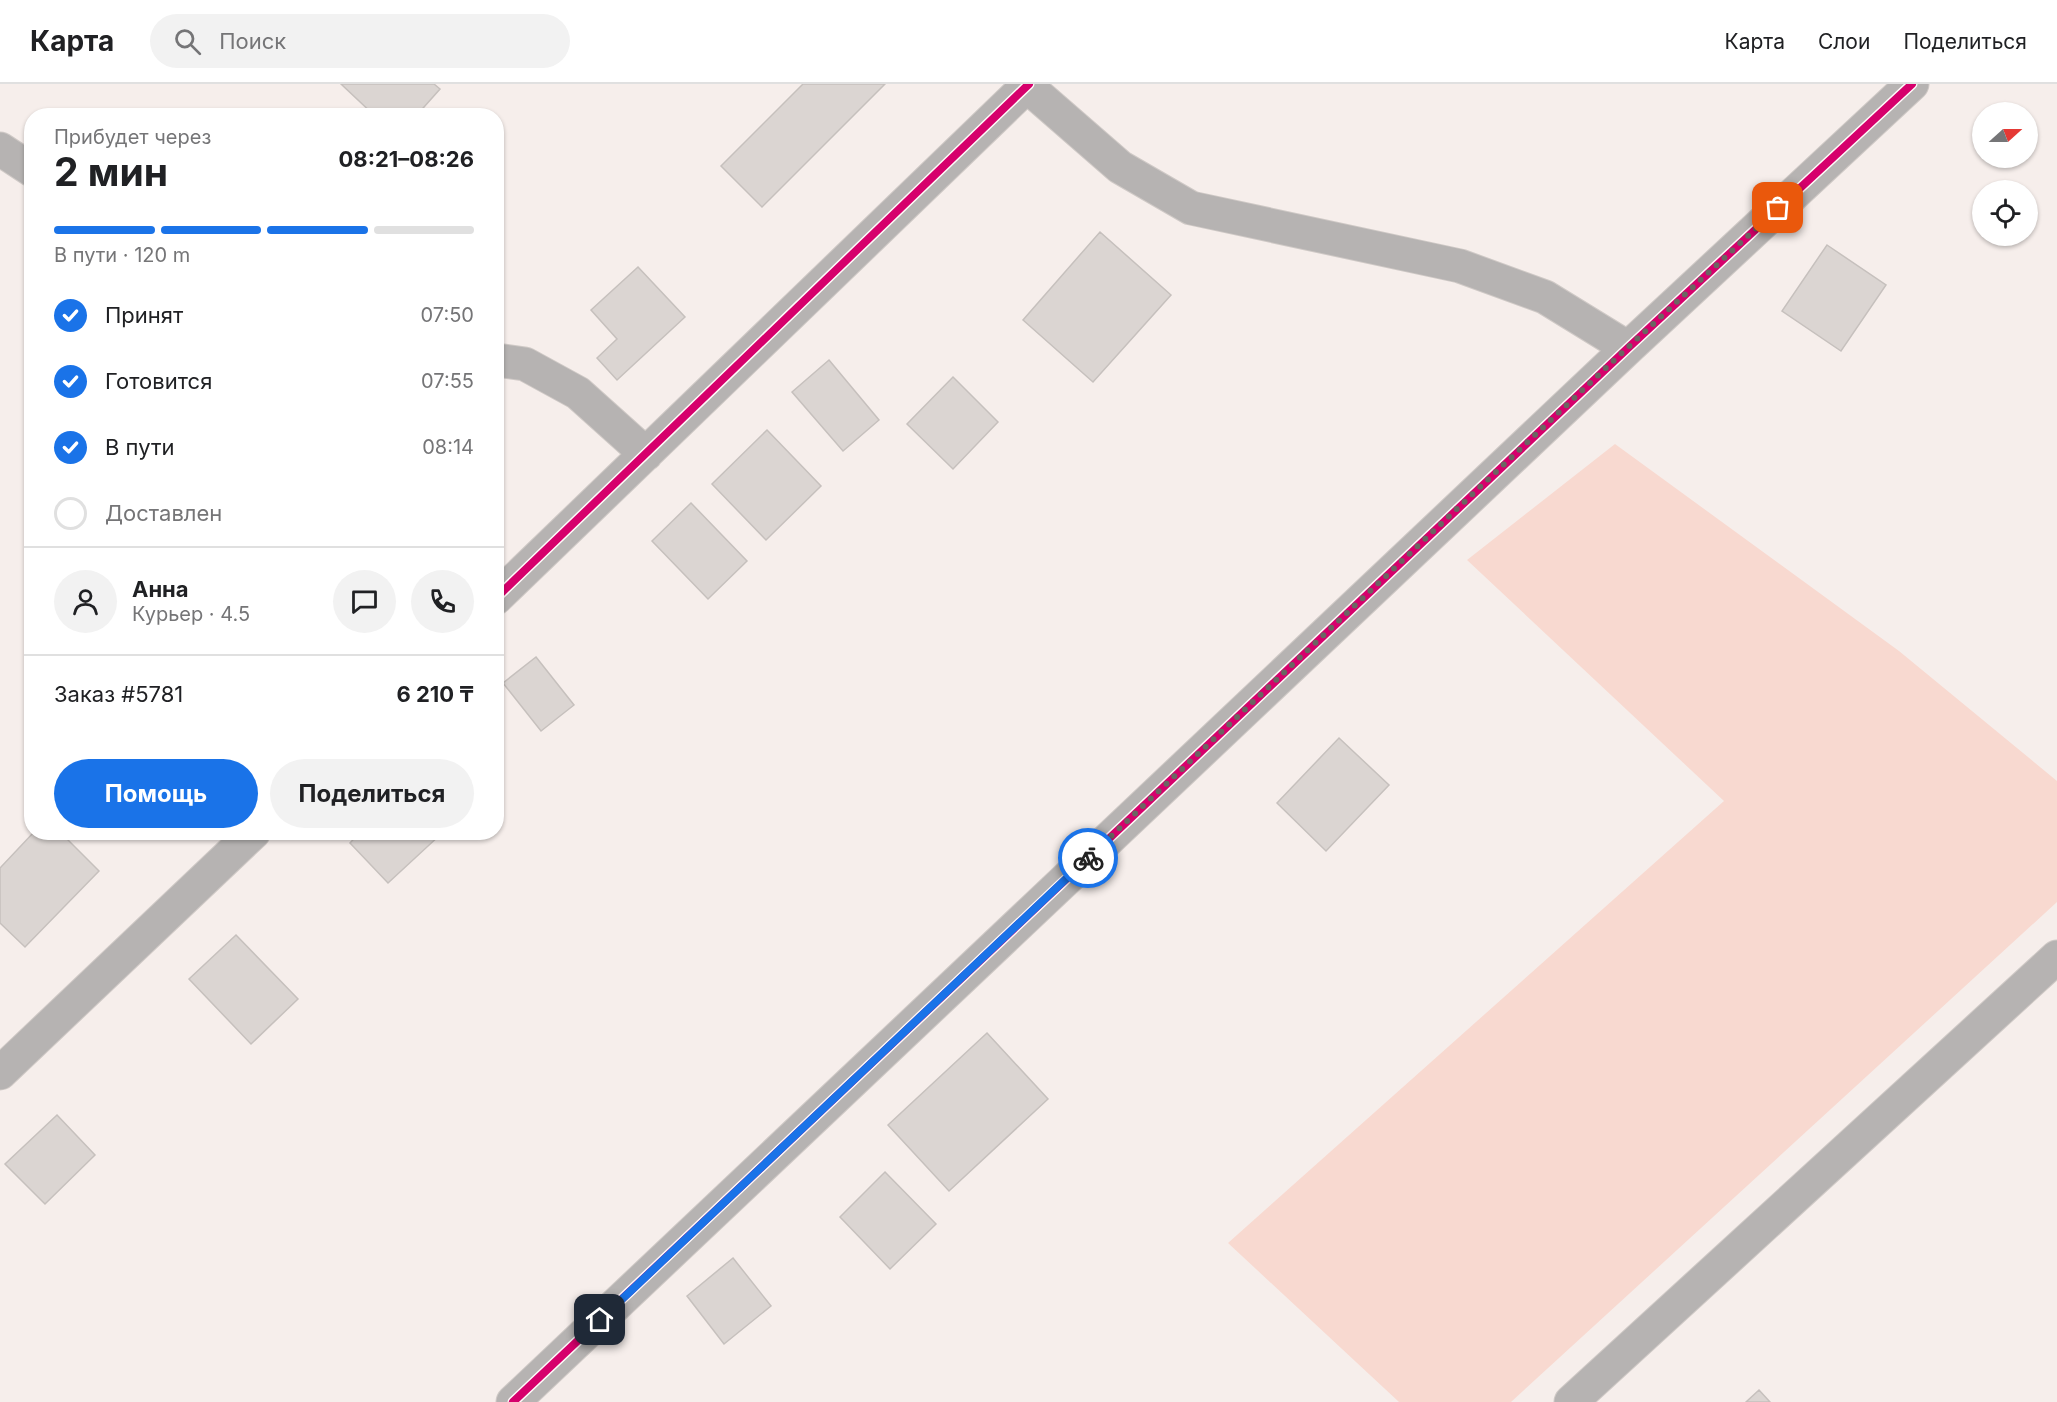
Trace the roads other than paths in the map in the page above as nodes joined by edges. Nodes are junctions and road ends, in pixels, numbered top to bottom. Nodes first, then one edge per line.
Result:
1 (1912, 84) edge
2 (1028, 85) edge
3 (0, 149) edge
4 (24, 165) edge
5 (1628, 348) junction
6 (504, 361) edge
7 (646, 454) junction
8 (504, 590) edge
9 (246, 840) edge
10 (2057, 957) edge
11 (0, 1073) edge
12 (513, 1402) edge
13 (1571, 1402) edge

1 - 5 street
2 - 5 street
2 - 7 street
3 - 4 street
5 - 12 street
6 - 7 street
7 - 8 street
9 - 11 street
10 - 13 street

